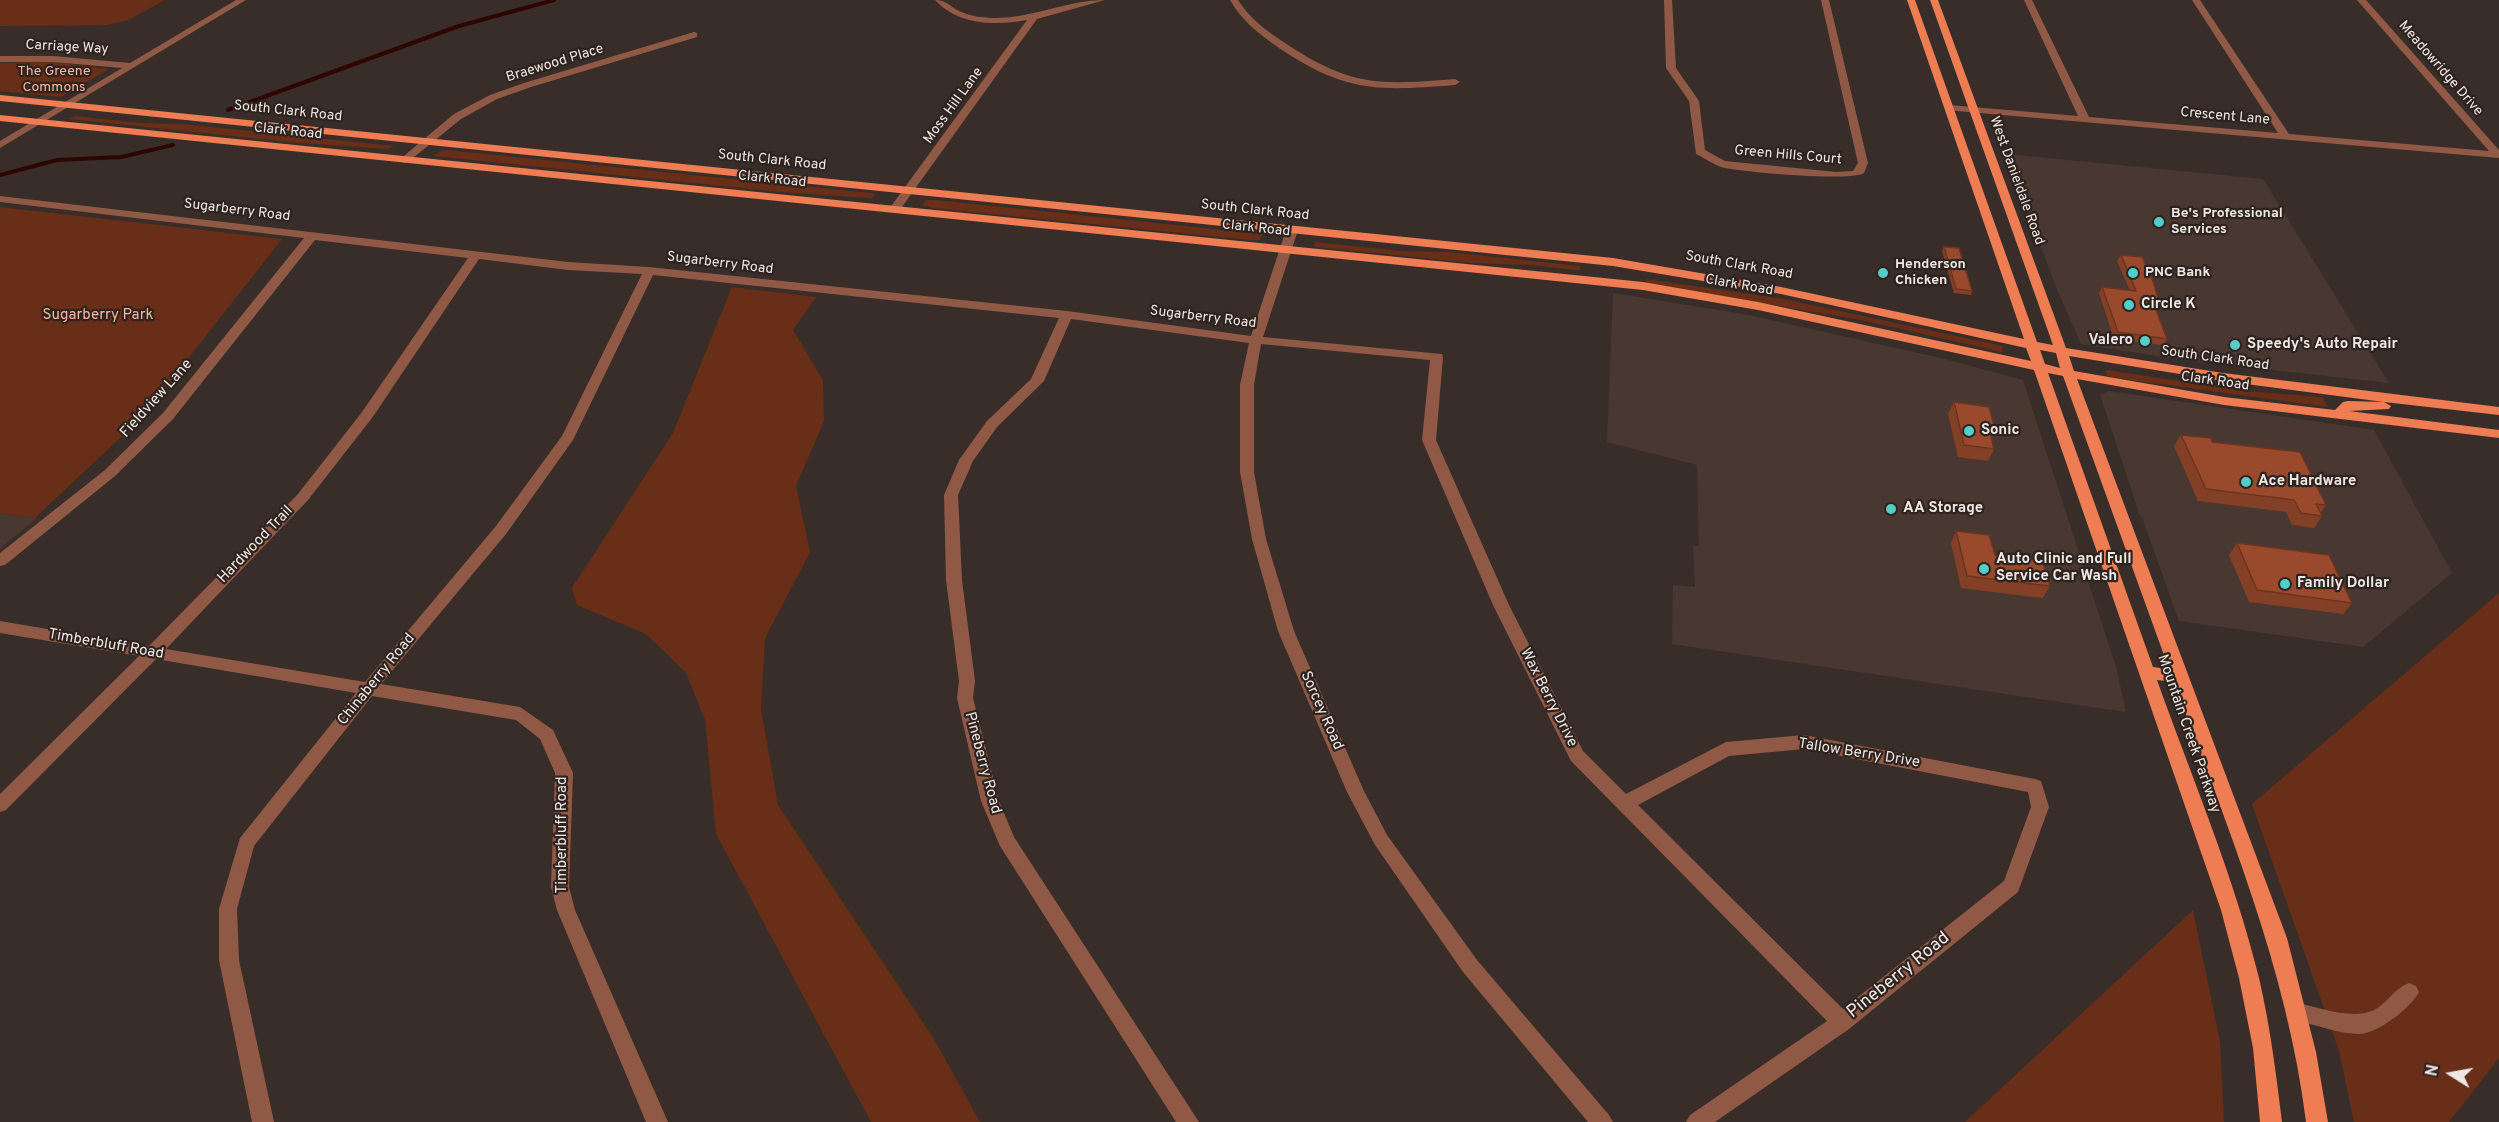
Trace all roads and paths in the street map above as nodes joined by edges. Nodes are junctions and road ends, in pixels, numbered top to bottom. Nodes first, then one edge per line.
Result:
1 (242, 0) edge
2 (939, 0) edge
3 (1101, 0) edge
4 (1234, 0) edge
5 (1668, 0) edge
6 (1825, 0) edge
7 (1911, 0) edge
8 (1934, 0) edge
9 (2028, 0) edge
10 (2196, 0) edge
11 (2361, 0) edge
12 (1034, 18) junction
13 (694, 35) dead end
14 (0, 59) edge
15 (132, 66) junction
16 (1455, 82) dead end
17 (0, 98) edge
18 (66, 105) junction
19 (1948, 108) junction
20 (1974, 110) junction
21 (0, 118) edge
22 (2085, 119) junction
23 (38, 122) junction
24 (2286, 137) junction
25 (428, 140) junction
26 (0, 145) edge
27 (1977, 151) junction
28 (2499, 155) edge
29 (404, 160) junction
30 (909, 190) junction
31 (0, 199) edge
32 (895, 209) junction
33 (1988, 218) junction
34 (2014, 219) junction
35 (1292, 230) junction
36 (313, 235) junction
37 (1287, 249) junction
38 (476, 254) junction
39 (1613, 262) junction
40 (649, 271) junction
41 (1611, 283) junction
42 (1067, 315) junction
43 (1256, 340) junction
44 (2031, 345) junction
45 (2061, 350) junction
46 (1437, 357) joint
47 (2038, 367) junction
48 (2068, 373) junction
49 (2429, 403) junction
50 (2499, 411) edge
51 (2345, 416) junction
52 (2499, 434) edge
53 (0, 561) edge
54 (0, 627) edge
55 (152, 652) junction
56 (2145, 672) junction
57 (2181, 676) junction
58 (368, 689) junction
59 (2035, 786) joint
60 (1624, 804) junction
61 (0, 806) edge
62 (2409, 992) dead end
63 (2298, 1012) junction
64 (1842, 1022) junction
65 (263, 1122) edge
66 (657, 1122) edge
67 (1188, 1122) edge
68 (1602, 1122) edge
69 (1697, 1122) edge
70 (2271, 1122) edge
71 (2317, 1122) edge

1 - 15 street
2 - 12 street
3 - 12 street
4 - 16 street
5 - 6 street, Green Hills Court
7 - 19 main road, West Danieldale Road
8 - 20 main road, West Danieldale Road
9 - 22 street
10 - 24 street
11 - 28 street, Meadowridge Drive
12 - 30 street, Moss Hill Lane
13 - 25 street, Braewood Place
14 - 15 street, Carriage Way
15 - 18 street
17 - 18 main road, South Clark Road
18 - 23 street
18 - 25 main road, South Clark Road
19 - 20 street, Crescent Lane
19 - 27 main road, West Danieldale Road
20 - 22 street, Crescent Lane
20 - 27 main road, West Danieldale Road
21 - 23 main road, Clark Road
22 - 24 street, Crescent Lane
23 - 26 street
23 - 29 main road, Clark Road
24 - 28 street, Crescent Lane
25 - 29 street, Braewood Place
25 - 30 main road, South Clark Road
27 - 33 main road, West Danieldale Road
27 - 34 main road, West Danieldale Road
29 - 32 main road, Clark Road
30 - 32 street, Moss Hill Lane
30 - 35 main road, South Clark Road
31 - 36 street, Sugarberry Road
32 - 37 main road, Clark Road
33 - 34 main road
33 - 44 main road, West Danieldale Road
34 - 45 main road, West Danieldale Road
35 - 37 street, Sorcey Road
35 - 39 main road, South Clark Road
36 - 38 street, Sugarberry Road
36 - 53 street, Fieldview Lane
37 - 41 main road, Clark Road
37 - 43 street, Sorcey Road
38 - 40 street, Sugarberry Road
38 - 55 street, Hardwood Trail
39 - 41 main road
39 - 44 main road, South Clark Road
40 - 42 street, Sugarberry Road
40 - 58 street, Chinaberry Road
41 - 47 main road, Clark Road
42 - 43 street, Sugarberry Road
42 - 67 street, Pineberry Road
43 - 46 street, Sugarberry Road
43 - 68 street, Sorcey Road
44 - 45 main road, South Clark Road
44 - 47 main road, West Danieldale Road
45 - 48 main road, West Danieldale Road
45 - 49 main road, South Clark Road
46 - 60 street, Wax Berry Drive
47 - 48 main road, Clark Road
47 - 56 main road, Mountain Creek Parkway
48 - 51 main road, Clark Road
48 - 57 main road, Mountain Creek Parkway
49 - 50 main road, South Clark Road
49 - 51 main road
51 - 52 main road, Clark Road
54 - 55 street, Timberbluff Road
55 - 58 street, Timberbluff Road
55 - 61 street, Hardwood Trail
56 - 57 main road
56 - 70 main road, Mountain Creek Parkway
57 - 63 main road, Mountain Creek Parkway
58 - 65 street, Chinaberry Road
58 - 66 street, Timberbluff Road
59 - 60 street, Tallow Berry Drive
59 - 64 street, Pineberry Road
60 - 64 street, Wax Berry Drive
62 - 63 street
63 - 71 main road, Mountain Creek Parkway
64 - 69 street, Pineberry Road

